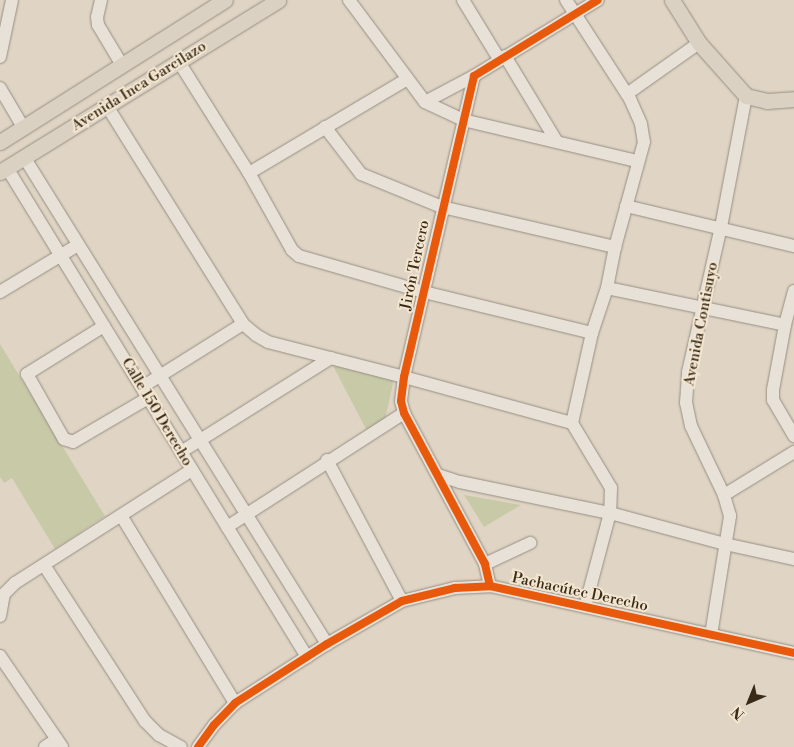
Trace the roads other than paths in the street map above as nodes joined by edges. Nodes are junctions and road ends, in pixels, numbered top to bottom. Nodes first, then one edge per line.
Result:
1 (12, 0) edge
2 (101, 0) edge
3 (225, 0) edge
4 (278, 0) edge
5 (349, 0) edge
6 (463, 0) edge
7 (566, 0) edge
8 (598, 0) edge
9 (672, 0) edge
10 (574, 14) junction
11 (699, 43) junction
12 (0, 57) edge
13 (502, 57) junction
14 (179, 62) junction
15 (122, 65) junction
16 (474, 76) junction
17 (407, 79) junction
18 (0, 88) edge
19 (626, 94) junction
20 (746, 96) junction
21 (794, 99) edge
22 (425, 102) junction
23 (107, 106) junction
24 (463, 120) junction
25 (23, 127) junction
26 (325, 127) junction
27 (0, 142) edge
28 (558, 142) junction
29 (24, 157) junction
30 (637, 161) junction
31 (4, 170) edge
32 (249, 173) junction
33 (626, 206) junction
34 (442, 207) junction
35 (721, 227) junction
36 (78, 245) junction
37 (794, 246) edge
38 (615, 247) junction
39 (61, 255) junction
40 (607, 288) junction
41 (0, 292) edge
42 (424, 292) junction
43 (794, 292) edge
44 (702, 309) junction
45 (243, 324) junction
46 (785, 325) junction
47 (104, 326) junction
48 (592, 332) junction
49 (331, 358) junction
50 (160, 376) junction
51 (404, 376) junction
52 (145, 392) junction
53 (404, 413) junction
54 (572, 423) junction
55 (794, 436) edge
56 (199, 440) junction
57 (181, 452) junction
58 (794, 452) edge
59 (327, 460) junction
60 (192, 470) junction
61 (438, 475) junction
62 (724, 496) junction
63 (610, 513) junction
64 (247, 514) junction
65 (122, 517) junction
66 (227, 527) junction
67 (530, 543) dead end
68 (725, 544) junction
69 (794, 559) edge
70 (485, 564) junction
71 (44, 565) junction
72 (490, 586) junction
73 (402, 601) junction
74 (585, 607) junction
75 (0, 616) edge
76 (711, 635) junction
77 (327, 644) junction
78 (794, 653) edge
79 (0, 656) edge
80 (307, 657) junction
81 (235, 704) junction
82 (59, 743) edge
83 (45, 747) edge
84 (181, 747) edge
85 (198, 747) edge

1 - 12 street
2 - 15 street
3 - 15 main road, Avenida Inca Garcilazo
4 - 14 main road, Avenida Inca Garcilazo
5 - 17 street
6 - 13 street
7 - 10 street
8 - 10 street
9 - 11 main road
10 - 13 street
10 - 19 street
11 - 19 street
11 - 20 main road
13 - 16 street
13 - 28 street
14 - 23 main road, Avenida Inca Garcilazo
14 - 32 street
15 - 25 main road, Avenida Inca Garcilazo
16 - 22 street
16 - 24 street, Jirón Tercero
17 - 22 street
17 - 26 street
18 - 25 street
19 - 30 street
20 - 21 main road
20 - 35 street, Avenida Contisuyo
22 - 24 street
23 - 29 main road, Avenida Inca Garcilazo
23 - 45 street
24 - 28 street
24 - 34 street, Jirón Tercero
25 - 27 main road, Avenida Inca Garcilazo
26 - 32 street
26 - 34 street
28 - 30 street
29 - 31 main road, Avenida Inca Garcilazo
29 - 36 street, Calle 150 Derecho
30 - 33 street
31 - 39 street, Calle 150 Derecho
32 - 42 street
33 - 35 street
33 - 38 street
34 - 38 street
34 - 42 street, Jirón Tercero
35 - 37 street
35 - 44 street, Avenida Contisuyo
36 - 39 street
36 - 50 street, Calle 150 Derecho
38 - 40 street
39 - 41 street
39 - 47 street, Calle 150 Derecho
40 - 44 street
40 - 48 street
42 - 48 street
42 - 51 street, Jirón Tercero
43 - 46 street
44 - 46 street
44 - 62 street, Avenida Contisuyo
45 - 49 street
45 - 50 street
46 - 55 street
47 - 52 street, Calle 150 Derecho
47 - 52 street
48 - 54 street
49 - 51 street
49 - 56 street
50 - 52 street
50 - 56 street, Calle 150 Derecho
51 - 53 street, Jirón Tercero
51 - 54 street
52 - 57 street, Calle 150 Derecho
53 - 59 street
53 - 61 street, Jirón Tercero
54 - 63 street
56 - 57 street
56 - 64 street, Calle 150 Derecho
57 - 60 street, Calle 150 Derecho
58 - 62 street
59 - 64 street
59 - 73 street
60 - 65 street
60 - 66 street, Calle 150 Derecho
61 - 63 street
61 - 70 street, Jirón Tercero
62 - 68 street, Avenida Contisuyo
63 - 68 street
63 - 74 street
64 - 66 street
64 - 77 street, Calle 150 Derecho
65 - 71 street
65 - 81 street
66 - 80 street, Calle 150 Derecho
67 - 70 street
68 - 69 street
68 - 76 street, Avenida Contisuyo
70 - 72 street, Jirón Tercero
71 - 75 street
71 - 84 street
72 - 73 street, Pachacútec Derecho
72 - 74 street, Pachacútec Derecho
73 - 77 street, Pachacútec Derecho
74 - 76 street, Pachacútec Derecho
76 - 78 street, Pachacútec Derecho
77 - 80 street, Pachacútec Derecho
79 - 82 street
80 - 81 street, Pachacútec Derecho
81 - 85 street, Pachacútec Derecho
82 - 83 street

